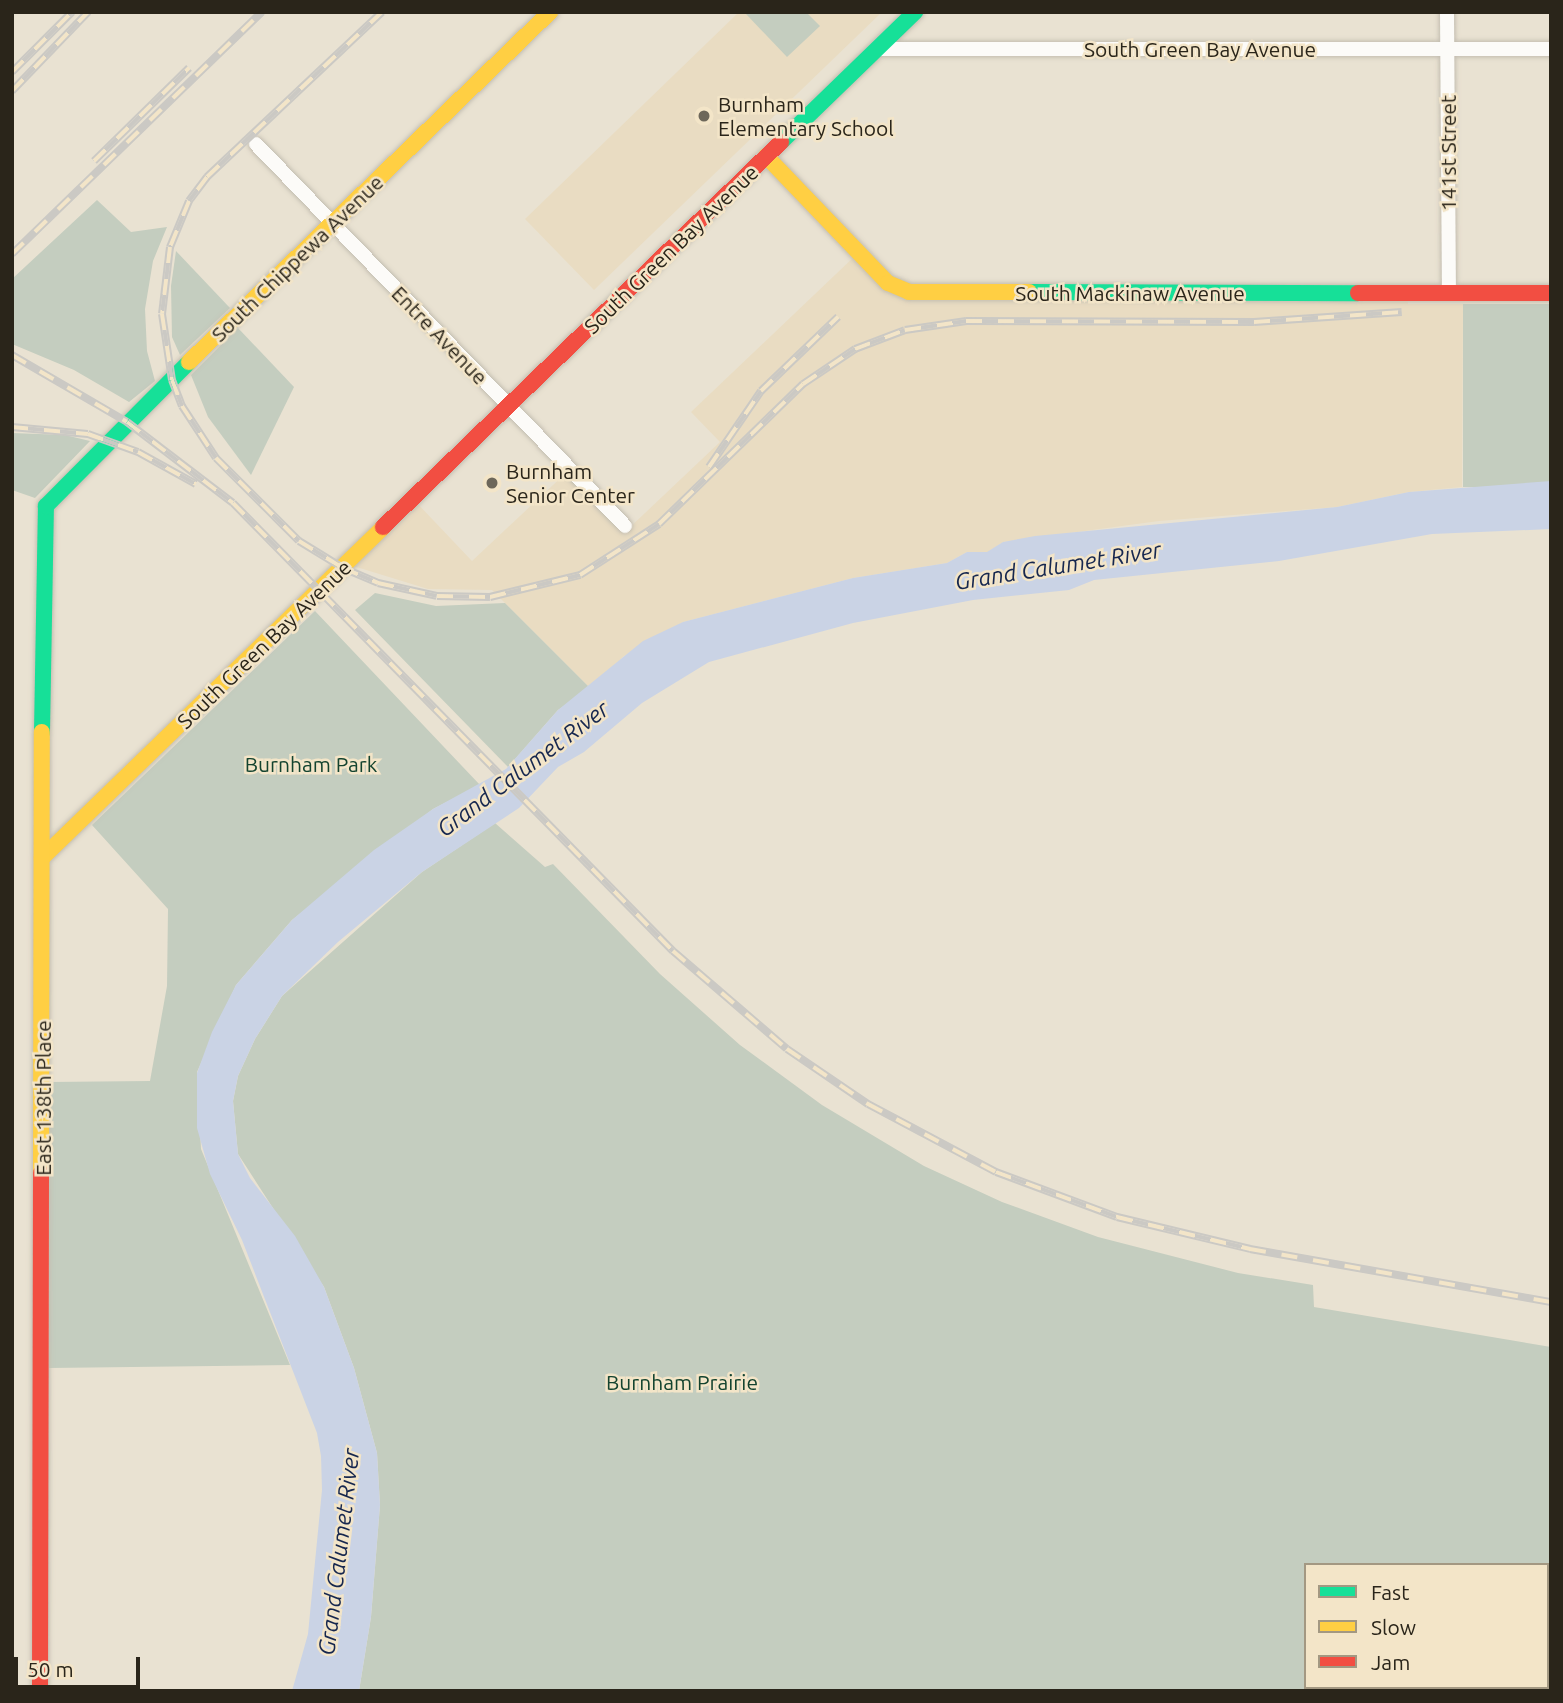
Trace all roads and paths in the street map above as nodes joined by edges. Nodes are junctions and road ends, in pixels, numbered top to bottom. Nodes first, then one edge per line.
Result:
1 (550, 12) edge
2 (915, 12) edge
3 (1447, 12) edge
4 (880, 49) junction
5 (1447, 49) junction
6 (1551, 50) edge
7 (256, 144) dead end
8 (766, 156) junction
9 (333, 225) junction
10 (1448, 293) junction
11 (1551, 293) edge
12 (509, 406) junction
13 (46, 506) joint
14 (625, 526) dead end
15 (42, 858) junction
16 (40, 1691) edge

1 - 9 street, South Chippewa Avenue
2 - 4 street
3 - 5 street, 141st Street
4 - 5 street, South Green Bay Avenue
4 - 8 street, South Green Bay Avenue
5 - 6 street, South Green Bay Avenue
5 - 10 street, 141st Street
7 - 9 street, Entre Avenue
8 - 10 street, South Mackinaw Avenue
8 - 12 street, South Green Bay Avenue
9 - 12 street, Entre Avenue
9 - 13 street, South Chippewa Avenue
10 - 11 street, South Mackinaw Avenue
12 - 14 street, Entre Avenue
12 - 15 street, South Green Bay Avenue
13 - 15 street, East 138th Place
15 - 16 street, East 138th Place

